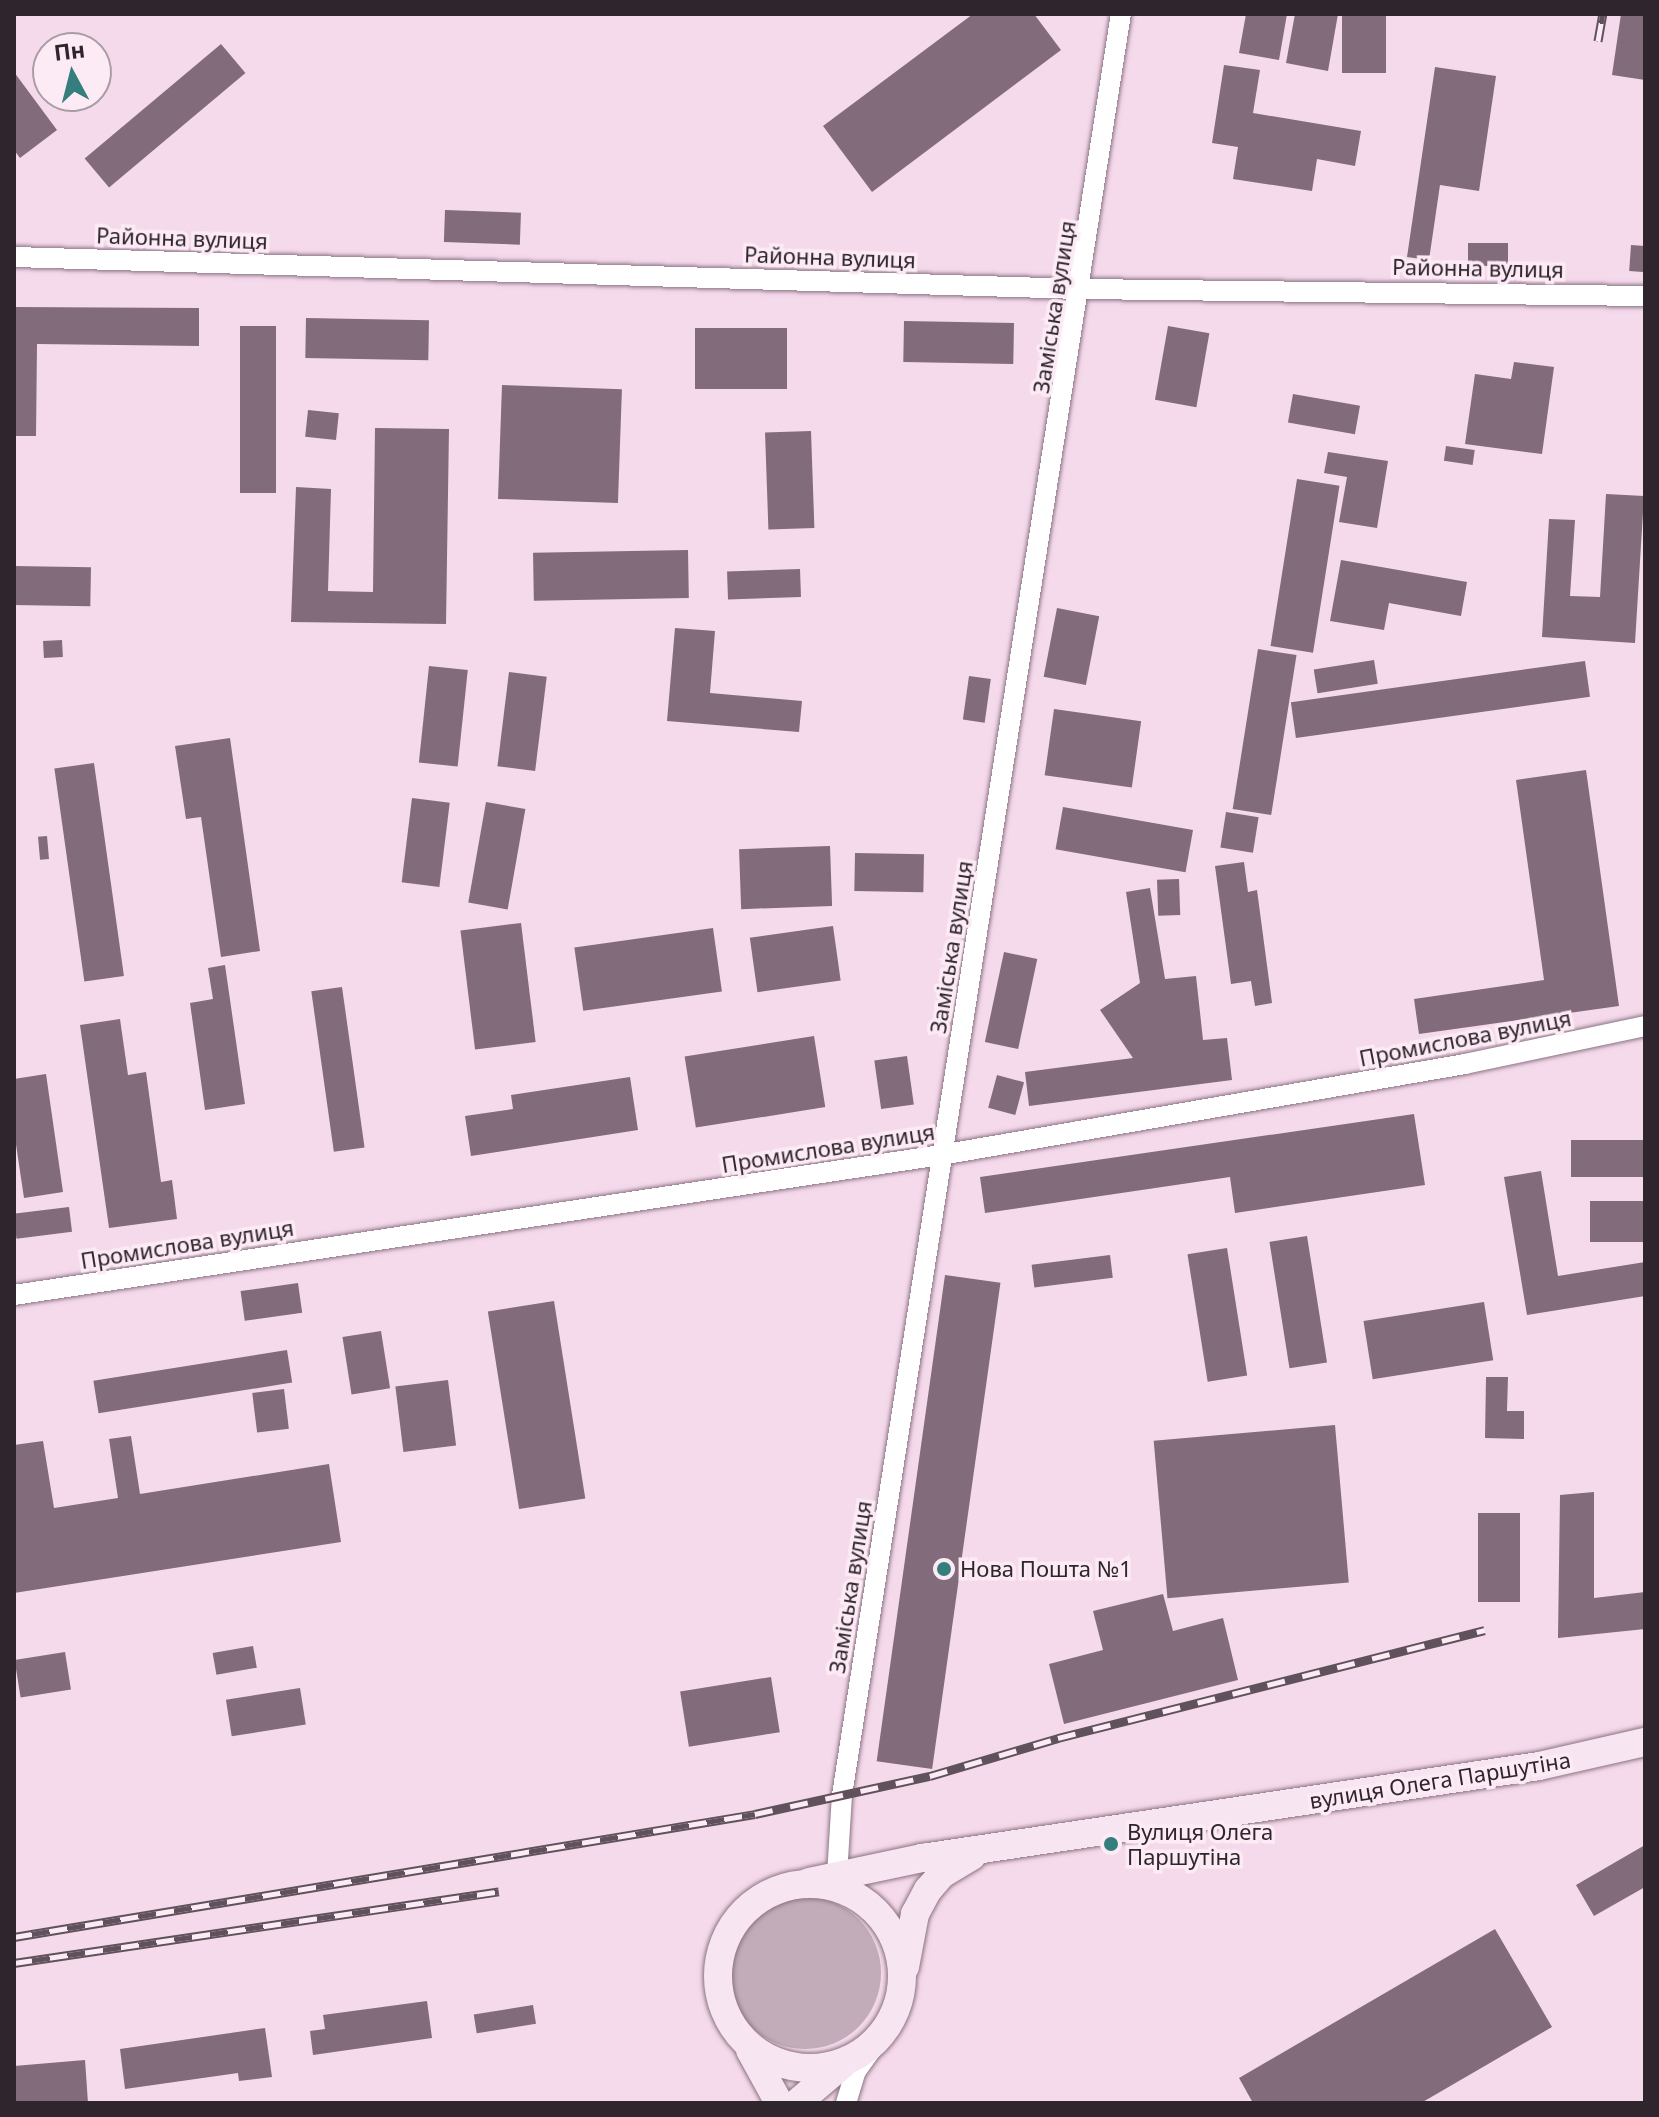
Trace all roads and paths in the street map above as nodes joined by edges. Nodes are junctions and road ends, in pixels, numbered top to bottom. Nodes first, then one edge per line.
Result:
1 (1121, 14) edge
2 (14, 257) edge
3 (1082, 289) junction
4 (1645, 296) edge
5 (1645, 1026) edge
6 (941, 1155) junction
7 (14, 1295) edge
8 (1645, 1742) edge
9 (995, 1847) junction
10 (840, 1882) junction
11 (903, 1982) junction
12 (886, 2029) junction
13 (745, 2043) junction
14 (848, 2061) junction
15 (779, 2103) edge
16 (797, 2103) edge
17 (846, 2103) edge

1 - 3 street, Заміська вулиця
2 - 3 street, Районна вулиця
3 - 4 street, Районна вулиця
3 - 6 street, Заміська вулиця
5 - 6 street, Промислова вулиця
6 - 7 street, Промислова вулиця
6 - 10 street, Заміська вулиця
8 - 9 street, вулиця Олега Паршутіна
9 - 10 street, вулиця Олега Паршутіна
9 - 11 street, вулиця Олега Паршутіна
10 - 11 street
10 - 13 street
11 - 12 street
12 - 14 street
12 - 17 street
13 - 14 street
13 - 15 street
14 - 16 street

